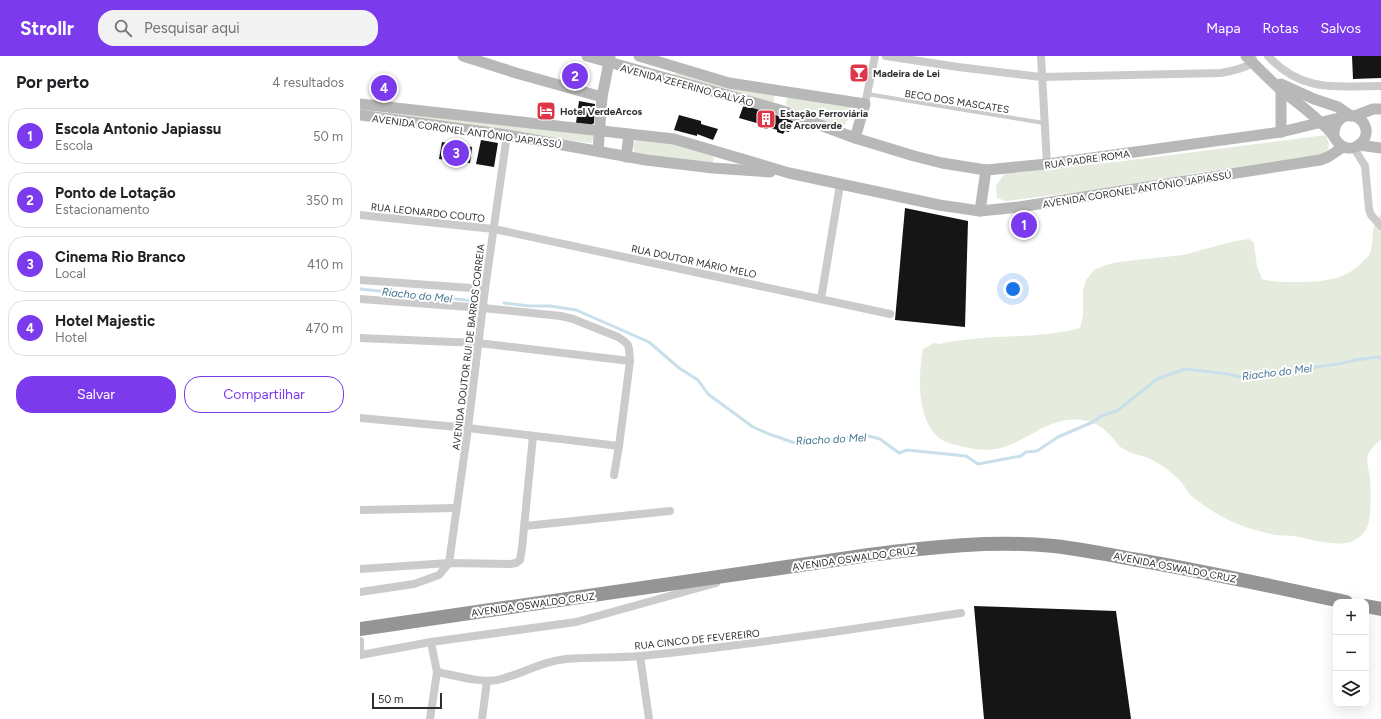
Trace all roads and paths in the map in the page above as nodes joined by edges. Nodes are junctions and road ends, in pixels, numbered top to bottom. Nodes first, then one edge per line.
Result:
1 (463, 56) edge
2 (587, 56) edge
3 (639, 56) edge
4 (875, 56) edge
5 (886, 56) edge
6 (1041, 56) edge
7 (1268, 56) edge
8 (1250, 58) edge
9 (609, 59) edge
10 (1041, 77) junction
11 (1268, 78) junction
12 (1381, 86) edge
13 (1281, 89) junction
14 (784, 92) junction
15 (602, 97) junction
16 (866, 99) junction
17 (360, 104) edge
18 (1381, 109) edge
19 (780, 110) junction
20 (382, 112) junction
21 (360, 115) edge
22 (1350, 116) junction
23 (1044, 123) junction
24 (1321, 123) junction
25 (600, 131) junction
26 (1281, 132) junction
27 (507, 135) junction
28 (629, 135) junction
29 (1334, 136) junction
30 (856, 138) junction
31 (1352, 147) junction
32 (1381, 148) edge
33 (717, 151) junction
34 (598, 152) junction
35 (626, 157) junction
36 (1047, 164) junction
37 (713, 168) junction
38 (986, 170) junction
39 (789, 173) junction
40 (840, 185) junction
41 (980, 211) junction
42 (360, 215) edge
43 (1381, 226) edge
44 (494, 229) junction
45 (360, 280) edge
46 (485, 289) junction
47 (360, 299) edge
48 (821, 299) junction
49 (483, 308) junction
50 (890, 314) dead end
51 (360, 338) edge
52 (478, 343) junction
53 (630, 361) junction
54 (360, 418) edge
55 (468, 428) junction
56 (533, 436) junction
57 (619, 446) junction
58 (614, 475) dead end
59 (456, 508) junction
60 (360, 510) edge
61 (670, 511) dead end
62 (525, 526) junction
63 (449, 563) junction
64 (360, 569) edge
65 (754, 572) junction
66 (360, 592) edge
67 (1333, 599) edge
68 (1369, 607) edge
69 (1381, 610) edge
70 (961, 612) dead end
71 (360, 629) edge
72 (360, 641) edge
73 (431, 642) junction
74 (360, 650) edge
75 (360, 655) edge
76 (640, 656) junction
77 (437, 672) junction
78 (487, 681) junction
79 (430, 719) edge
80 (482, 719) edge
81 (649, 719) edge

1 - 15 street
2 - 9 street, AVENIDA ZEFERINO GALVÃO
3 - 14 street, AVENIDA ZEFERINO GALVÃO
4 - 16 street
5 - 10 street
6 - 10 street
7 - 12 street
8 - 10 street
8 - 11 street
9 - 15 street
9 - 19 street, AVENIDA ZEFERINO GALVÃO
10 - 23 street
11 - 13 street
11 - 22 street
13 - 24 street
13 - 26 street
14 - 16 street, AVENIDA ZEFERINO GALVÃO
14 - 19 street
15 - 25 street
16 - 23 lane, BECO DOS MASCATES
16 - 30 street
17 - 20 street
18 - 22 street, RUA PADRE ROMA
19 - 30 street, AVENIDA ZEFERINO GALVÃO
20 - 21 street, AVENIDA CORONEL ANTÔNIO JAPIASSÚ
20 - 25 street
20 - 27 street, AVENIDA CORONEL ANTÔNIO JAPIASSÚ
22 - 24 street, RUA PADRE ROMA
22 - 29 street
22 - 31 street
23 - 36 street
24 - 26 street, RUA PADRE ROMA
24 - 29 street
25 - 28 street
25 - 34 street
26 - 36 street, RUA PADRE ROMA
27 - 34 street, AVENIDA CORONEL ANTÔNIO JAPIASSÚ
27 - 44 street, AVENIDA DOUTOR RUI DE BARROS CORREIA
28 - 33 street
28 - 35 street
29 - 31 street
30 - 38 street, RUA PADRE ROMA
31 - 32 street
31 - 41 street, AVENIDA CORONEL ANTÔNIO JAPIASSÚ
31 - 43 street
33 - 37 street
33 - 39 street
34 - 35 street, AVENIDA CORONEL ANTÔNIO JAPIASSÚ
35 - 37 street, AVENIDA CORONEL ANTÔNIO JAPIASSÚ
36 - 38 street, RUA PADRE ROMA
37 - 39 street, AVENIDA CORONEL ANTÔNIO JAPIASSÚ
38 - 41 street
39 - 40 street, AVENIDA CORONEL ANTÔNIO JAPIASSÚ
40 - 41 street, AVENIDA CORONEL ANTÔNIO JAPIASSÚ
40 - 48 street
42 - 44 street, RUA LEONARDO COUTO
44 - 46 street, AVENIDA DOUTOR RUI DE BARROS CORREIA
44 - 48 street, RUA DOUTOR MÁRIO MELO
45 - 46 street
46 - 49 street, AVENIDA DOUTOR RUI DE BARROS CORREIA
47 - 49 street
48 - 50 street, RUA DOUTOR MÁRIO MELO
49 - 52 street, AVENIDA DOUTOR RUI DE BARROS CORREIA
49 - 53 street
51 - 52 street
52 - 53 street
52 - 55 street, AVENIDA DOUTOR RUI DE BARROS CORREIA
53 - 57 street
54 - 55 street
55 - 56 street
55 - 59 street, AVENIDA DOUTOR RUI DE BARROS CORREIA
56 - 57 street
56 - 62 street
57 - 58 street
59 - 60 street
59 - 63 street, AVENIDA DOUTOR RUI DE BARROS CORREIA
61 - 62 street
62 - 63 street
63 - 64 street
63 - 66 street
65 - 67 highway, AVENIDA OSWALDO CRUZ
65 - 71 highway, AVENIDA OSWALDO CRUZ
65 - 73 street
68 - 69 highway
70 - 76 street, RUA CINCO DE FEVEREIRO
72 - 74 street
73 - 75 street
73 - 77 street
76 - 78 street, RUA CINCO DE FEVEREIRO
76 - 81 street
77 - 78 street, RUA CINCO DE FEVEREIRO
77 - 79 street
78 - 80 street

